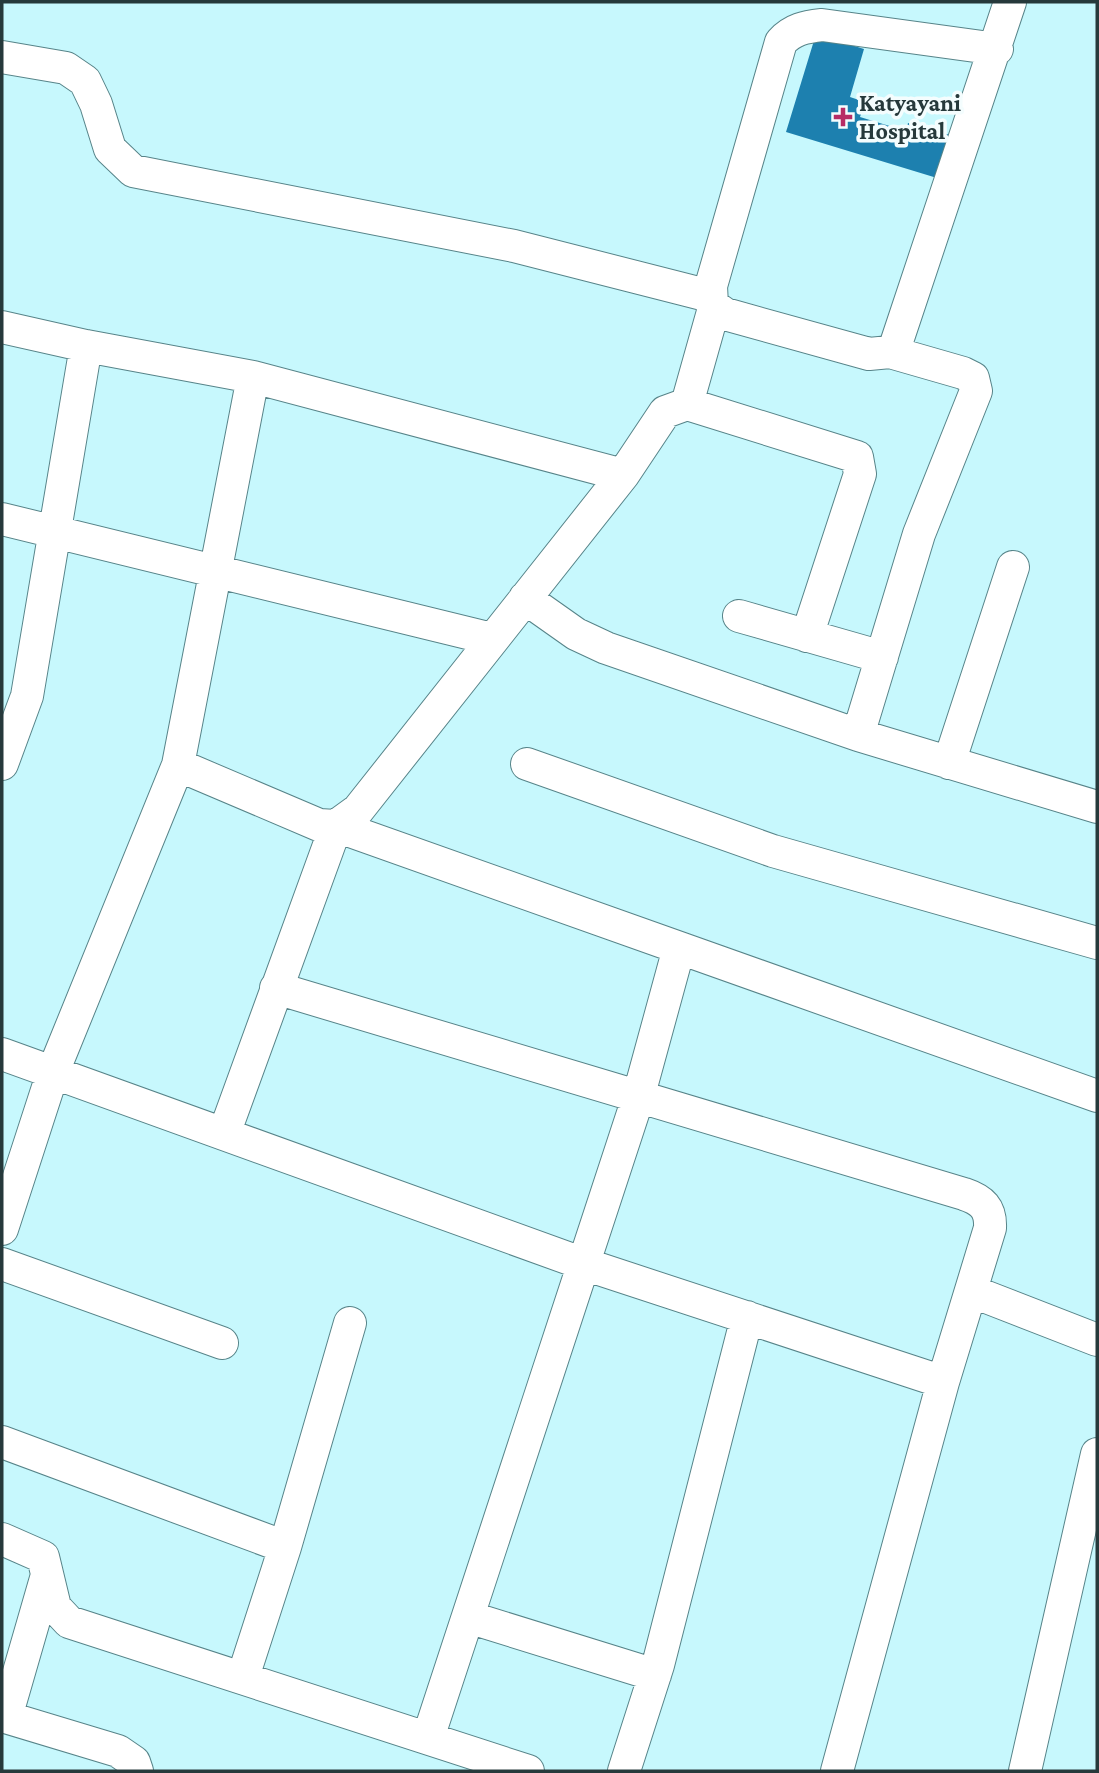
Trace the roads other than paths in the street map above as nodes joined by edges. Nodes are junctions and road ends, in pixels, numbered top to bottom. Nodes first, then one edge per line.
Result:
1 (1010, 2) edge
2 (997, 49) junction
3 (2, 57) edge
4 (712, 302) junction
5 (2, 327) edge
6 (86, 346) junction
7 (890, 352) junction
8 (253, 377) junction
9 (687, 404) junction
10 (623, 475) junction
11 (2, 519) edge
12 (55, 532) junction
13 (1013, 566) dead end
14 (216, 571) junction
15 (525, 598) junction
16 (739, 615) dead end
17 (807, 635) junction
18 (492, 639) junction
19 (882, 657) junction
20 (858, 735) junction
21 (948, 763) junction
22 (2, 764) edge
23 (527, 764) dead end
24 (178, 765) junction
25 (1097, 807) edge
26 (336, 826) junction
27 (1097, 943) edge
28 (679, 948) junction
29 (276, 988) junction
30 (2, 1054) edge
31 (53, 1073) junction
32 (1097, 1096) edge
33 (638, 1098) junction
34 (224, 1134) junction
35 (2, 1229) edge
36 (2, 1264) edge
37 (584, 1264) junction
38 (971, 1291) junction
39 (747, 1317) junction
40 (350, 1323) dead end
41 (1097, 1339) edge
42 (222, 1343) dead end
43 (943, 1382) junction
44 (2, 1442) edge
45 (1097, 1454) edge
46 (1092, 1496) edge
47 (2, 1539) edge
48 (285, 1547) junction
49 (47, 1574) junction
50 (468, 1617) junction
51 (655, 1675) junction
52 (243, 1677) junction
53 (4, 1717) edge
54 (428, 1738) junction
55 (137, 1771) edge
56 (528, 1771) edge
57 (624, 1771) edge
58 (837, 1771) edge
59 (1025, 1771) edge

1 - 2 street
2 - 4 street
2 - 7 street
3 - 4 street
4 - 7 street
4 - 9 street
5 - 6 street
6 - 8 street
6 - 12 street
7 - 19 street
8 - 10 street
8 - 14 street
9 - 10 street
9 - 17 street
10 - 15 street
11 - 12 street
12 - 14 street
12 - 22 street
13 - 21 street
14 - 18 street
14 - 24 street
15 - 18 street
15 - 20 street
16 - 17 street
17 - 19 street
18 - 26 street
19 - 20 street
20 - 21 street
21 - 25 street
23 - 27 street
24 - 26 street
24 - 31 street
26 - 28 street
26 - 29 street
28 - 32 street
28 - 33 street
29 - 33 street
29 - 34 street
30 - 31 street
31 - 34 street
31 - 35 street
33 - 37 street
33 - 38 street
34 - 37 street
36 - 42 street
37 - 39 street
37 - 50 street
38 - 41 street
38 - 43 street
39 - 43 street
39 - 51 street
40 - 48 street
43 - 58 street
44 - 48 street
45 - 46 street
46 - 59 street
47 - 49 street
48 - 52 street
49 - 52 street
49 - 53 street
50 - 51 street
50 - 54 street
51 - 57 street
52 - 54 street
53 - 55 street
54 - 56 street

